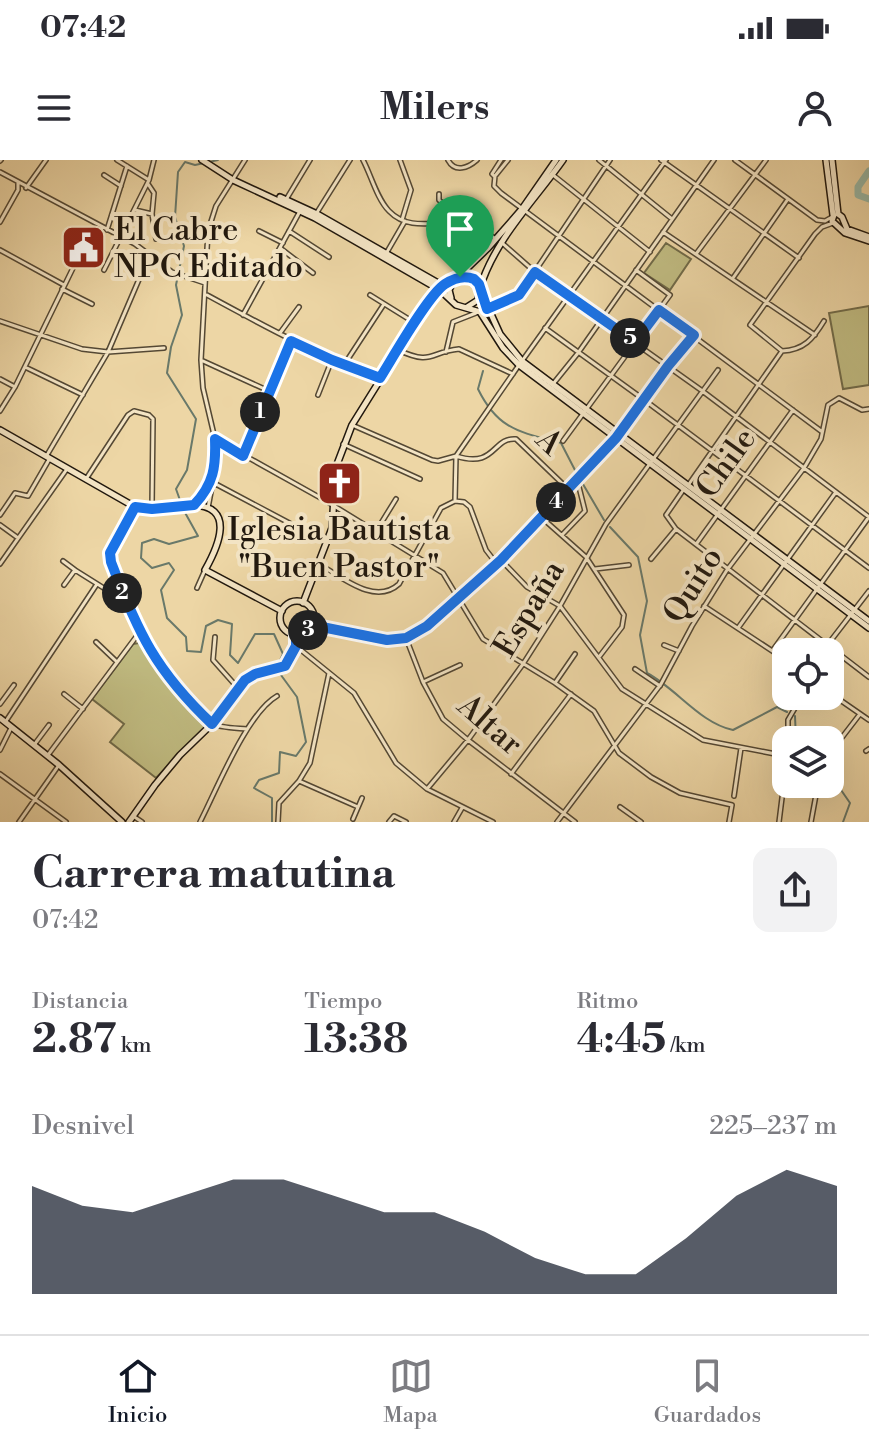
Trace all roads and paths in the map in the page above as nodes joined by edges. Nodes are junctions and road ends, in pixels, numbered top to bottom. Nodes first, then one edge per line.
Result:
1 (46, 160) edge
2 (117, 160) edge
3 (154, 160) edge
4 (205, 160) edge
5 (245, 160) edge
6 (310, 160) edge
7 (350, 160) edge
8 (363, 160) edge
9 (400, 160) edge
10 (448, 160) edge
11 (477, 160) edge
12 (501, 160) edge
13 (508, 160) edge
14 (556, 160) edge
15 (563, 160) edge
16 (599, 160) edge
17 (610, 160) edge
18 (714, 160) edge
19 (735, 160) edge
20 (766, 160) edge
21 (829, 160) edge
22 (664, 161) edge
23 (606, 165) junction
24 (127, 166) junction
25 (0, 172) edge
26 (104, 175) dead end
27 (553, 175) junction
28 (755, 175) junction
29 (495, 176) junction
30 (234, 178) junction
31 (149, 182) junction
32 (18, 183) junction
33 (696, 185) junction
34 (121, 186) junction
35 (26, 188) junction
36 (439, 194) dead end
37 (641, 194) junction
38 (583, 199) junction
39 (788, 199) junction
40 (286, 200) junction
41 (0, 208) edge
42 (729, 208) junction
43 (301, 209) junction
44 (135, 210) junction
45 (6, 211) junction
46 (524, 211) junction
47 (152, 214) junction
48 (316, 216) junction
49 (672, 219) junction
50 (836, 219) junction
51 (404, 220) junction
52 (0, 222) edge
53 (448, 224) junction
54 (102, 227) junction
55 (617, 227) junction
56 (107, 230) junction
57 (259, 231) dead end
58 (289, 231) junction
59 (663, 232) junction
60 (764, 233) junction
61 (559, 235) junction
62 (122, 237) junction
63 (156, 239) dead end
64 (869, 239) edge
65 (499, 240) junction
66 (283, 243) junction
67 (280, 248) junction
68 (0, 250) edge
69 (650, 252) junction
70 (386, 253) junction
71 (696, 254) junction
72 (149, 256) junction
73 (329, 257) dead end
74 (799, 258) junction
75 (593, 261) junction
76 (104, 270) dead end
77 (636, 270) junction
78 (535, 272) junction
79 (313, 273) dead end
80 (733, 278) junction
81 (453, 281) junction
82 (205, 283) junction
83 (445, 284) junction
84 (625, 285) junction
85 (63, 287) junction
86 (440, 290) junction
87 (480, 290) junction
88 (206, 294) junction
89 (370, 295) dead end
90 (569, 295) junction
91 (449, 297) junction
92 (433, 298) junction
93 (767, 301) junction
94 (92, 304) dead end
95 (384, 304) junction
96 (299, 307) dead end
97 (467, 307) junction
98 (483, 310) junction
99 (659, 310) junction
100 (243, 315) junction
101 (407, 318) dead end
102 (602, 319) junction
103 (0, 321) edge
104 (824, 321) dead end
105 (545, 328) junction
106 (280, 335) junction
107 (694, 335) junction
108 (815, 335) junction
109 (40, 337) junction
110 (291, 341) junction
111 (635, 342) junction
112 (164, 348) dead end
113 (398, 350) junction
114 (782, 351) junction
115 (108, 352) junction
116 (446, 352) junction
117 (578, 353) junction
118 (201, 360) junction
119 (332, 360) junction
120 (520, 363) junction
121 (344, 365) junction
122 (25, 366) junction
123 (668, 366) junction
124 (718, 370) dead end
125 (513, 374) junction
126 (611, 375) junction
127 (380, 378) junction
128 (0, 379) edge
129 (553, 384) junction
130 (758, 384) junction
131 (15, 387) junction
132 (701, 390) junction
133 (269, 391) junction
134 (83, 395) junction
135 (318, 395) dead end
136 (643, 399) junction
137 (869, 409) edge
138 (793, 410) junction
139 (0, 411) edge
140 (585, 411) junction
141 (736, 416) junction
142 (352, 425) junction
143 (678, 425) junction
144 (0, 430) edge
145 (823, 432) junction
146 (617, 436) junction
147 (215, 439) junction
148 (563, 441) dead end
149 (769, 442) junction
150 (343, 444) junction
151 (712, 450) junction
152 (243, 456) junction
153 (456, 456) junction
154 (48, 457) junction
155 (652, 462) junction
156 (804, 468) junction
157 (67, 469) junction
158 (744, 475) junction
159 (579, 477) junction
160 (86, 479) junction
161 (420, 479) dead end
162 (212, 482) junction
163 (686, 487) junction
164 (568, 489) junction
165 (836, 492) junction
166 (396, 499) dead end
167 (778, 500) junction
168 (455, 501) junction
169 (0, 502) edge
170 (192, 505) junction
171 (6, 506) junction
172 (333, 506) junction
173 (135, 507) junction
174 (208, 508) junction
175 (152, 509) junction
176 (718, 511) junction
177 (0, 515) edge
178 (541, 517) junction
179 (869, 517) edge
180 (0, 525) edge
181 (812, 526) junction
182 (676, 529) junction
183 (375, 533) junction
184 (561, 535) junction
185 (751, 536) junction
186 (18, 538) junction
187 (327, 543) junction
188 (696, 544) junction
189 (845, 550) junction
190 (415, 555) junction
191 (586, 557) junction
192 (651, 559) dead end
193 (63, 561) dead end
194 (499, 562) junction
195 (786, 562) junction
196 (0, 564) edge
197 (319, 564) junction
198 (629, 565) dead end
199 (869, 568) edge
200 (595, 569) junction
201 (75, 570) junction
202 (205, 570) junction
203 (727, 570) junction
204 (97, 584) junction
205 (64, 585) dead end
206 (818, 586) junction
207 (197, 588) dead end
208 (869, 591) edge
209 (761, 596) junction
210 (458, 597) junction
211 (126, 602) junction
212 (303, 603) junction
213 (560, 606) junction
214 (704, 606) junction
215 (282, 611) junction
216 (853, 612) junction
217 (793, 619) junction
218 (869, 621) edge
219 (312, 625) junction
220 (738, 628) junction
221 (869, 628) edge
222 (139, 633) junction
223 (296, 635) junction
224 (215, 637) dead end
225 (406, 638) junction
226 (781, 638) edge
227 (819, 638) edge
228 (833, 638) edge
229 (96, 642) dead end
230 (664, 645) dead end
231 (296, 646) junction
232 (772, 649) edge
233 (679, 651) junction
234 (575, 654) dead end
235 (844, 657) edge
236 (598, 658) junction
237 (117, 662) junction
238 (523, 664) junction
239 (460, 665) dead end
240 (635, 669) dead end
241 (329, 673) junction
242 (869, 677) edge
243 (423, 682) junction
244 (555, 683) junction
245 (14, 685) dead end
246 (661, 685) junction
247 (239, 688) junction
248 (64, 694) dead end
249 (571, 694) junction
250 (277, 696) dead end
251 (844, 703) edge
252 (0, 704) edge
253 (646, 705) junction
254 (83, 709) junction
255 (860, 714) junction
256 (3, 720) edge
257 (869, 720) edge
258 (212, 724) junction
259 (49, 725) dead end
260 (11, 727) junction
261 (247, 729) junction
262 (844, 735) edge
263 (468, 740) junction
264 (34, 745) junction
265 (615, 747) junction
266 (741, 748) junction
267 (0, 750) edge
268 (772, 754) edge
269 (48, 756) junction
270 (59, 765) junction
271 (0, 774) edge
272 (511, 774) junction
273 (299, 781) junction
274 (427, 789) junction
275 (734, 796) dead end
276 (362, 798) dead end
277 (782, 798) edge
278 (815, 798) edge
279 (34, 799) junction
280 (358, 807) junction
281 (462, 807) junction
282 (620, 807) dead end
283 (564, 813) junction
284 (133, 816) junction
285 (353, 819) dead end
286 (19, 822) edge
287 (66, 822) edge
288 (122, 822) edge
289 (129, 822) edge
290 (142, 822) edge
291 (200, 822) edge
292 (278, 822) edge
293 (389, 822) edge
294 (406, 822) edge
295 (454, 822) edge
296 (493, 822) edge
297 (557, 822) edge
298 (575, 822) edge
299 (641, 822) edge
300 (729, 822) edge
301 (779, 822) edge
302 (811, 822) edge

1 - 35 street
2 - 24 street
3 - 31 street
4 - 30 street
5 - 30 street
6 - 40 street
7 - 48 street
8 - 51 street
9 - 51 street
10 - 11 street
12 - 29 street
13 - 29 street
14 - 46 street
15 - 27 street
16 - 23 street
17 - 23 street
18 - 33 street
19 - 28 street
20 - 28 street
21 - 50 street
22 - 33 street
22 - 37 street
23 - 37 street
23 - 38 street
24 - 31 street
24 - 34 street
25 - 32 street
26 - 34 street
27 - 38 street
27 - 46 street
28 - 39 street
28 - 42 street
29 - 46 street
30 - 40 street
30 - 43 street
30 - 82 street
31 - 44 street
31 - 47 street
32 - 35 street
32 - 45 street
33 - 42 street
33 - 49 street
34 - 56 street
35 - 54 street
36 - 53 street
37 - 49 street
37 - 55 street
38 - 55 street
38 - 61 street
39 - 50 street
39 - 60 street
40 - 43 street
41 - 45 street
42 - 60 street
42 - 71 street
43 - 48 street
43 - 58 street
44 - 47 street
44 - 62 street
45 - 52 street
46 - 61 street
46 - 65 street
47 - 63 street
48 - 70 street
48 - 86 street
49 - 59 street
50 - 64 street
50 - 74 street
51 - 53 street
51 - 70 street
53 - 65 street
54 - 56 street
54 - 85 street
55 - 69 street
55 - 75 street
56 - 62 street
57 - 66 street
58 - 66 street
58 - 73 street
59 - 69 street
59 - 71 street
60 - 74 street
60 - 80 street
61 - 75 street
61 - 78 street
62 - 72 street
62 - 76 street
65 - 78 street
65 - 81 street
65 - 87 street
66 - 67 street
67 - 79 street
67 - 100 street
68 - 85 street
69 - 77 street
70 - 83 street
71 - 80 street
72 - 82 street
72 - 115 street
74 - 93 street
75 - 84 street
75 - 90 street
77 - 84 street
77 - 99 street
78 - 90 street
78 - 98 street
80 - 93 street
81 - 83 street
81 - 87 street
81 - 91 street
82 - 88 street
83 - 86 street
84 - 99 street
84 - 102 street
85 - 94 street
85 - 109 street
86 - 91 street
86 - 92 street
87 - 97 street
87 - 98 street
88 - 100 street
88 - 118 street
89 - 95 street
90 - 102 street
90 - 105 street
91 - 92 street
91 - 97 street
92 - 113 street
93 - 108 street
93 - 114 street
95 - 101 street
95 - 121 street
96 - 106 street
97 - 98 street
98 - 116 street
98 - 120 street
99 - 107 street
99 - 111 street
100 - 106 street
102 - 111 street
102 - 117 street
103 - 109 street
104 - 108 street
105 - 117 street
105 - 120 street
106 - 110 street
107 - 123 street
107 - 130 street
108 - 114 street
109 - 115 street
109 - 122 street
110 - 119 street
110 - 133 street
111 - 123 street
111 - 126 street
112 - 115 street
113 - 116 street
113 - 127 street
114 - 130 street
115 - 134 street
116 - 125 street
117 - 126 street
117 - 129 street
118 - 133 street
118 - 147 street
119 - 121 street
119 - 135 street
120 - 125 street
120 - 129 street
120 - 140 street
121 - 127 street
122 - 131 street
122 - 134 street
123 - 132 street
123 - 136 street
124 - 132 street, España
125 - 153 street
126 - 136 street
126 - 140 street
127 - 142 street
128 - 131 street
129 - 140 street
130 - 138 street
130 - 141 street
131 - 139 street
132 - 141 street
132 - 143 street, España
133 - 152 street
134 - 154 street
136 - 143 street
136 - 146 street
137 - 145 street, Quito
138 - 145 street
138 - 149 street, Chile
140 - 146 street
140 - 148 street
141 - 149 street
141 - 151 street
142 - 150 street
142 - 153 street
143 - 151 street
143 - 155 street, España
144 - 154 street
145 - 156 street, Quito
146 - 155 street
146 - 159 street
147 - 152 street
147 - 162 street
149 - 156 street
149 - 158 street, Chile
150 - 161 street
150 - 172 street
151 - 158 street
151 - 163 street
152 - 172 street
153 - 164 street, A
153 - 168 street
154 - 157 street
154 - 171 street
155 - 163 street
155 - 191 street, España
156 - 165 street
156 - 167 street, Quito
157 - 160 street
157 - 186 street
158 - 167 street
158 - 176 street, Chile
159 - 164 street
159 - 184 street
160 - 173 street
160 - 175 street
162 - 170 street
162 - 174 street
162 - 187 street
163 - 176 street
163 - 182 street
164 - 178 street
165 - 179 street
165 - 181 street
166 - 183 street
167 - 181 street
167 - 185 street, Quito
168 - 190 street
168 - 194 street
169 - 171 street
170 - 174 street
170 - 175 street
171 - 177 street
172 - 183 street
172 - 187 street
173 - 175 street
173 - 211 street
174 - 202 street
176 - 185 street
176 - 188 street, Chile
178 - 184 street
178 - 194 street
179 - 189 street
180 - 186 street
181 - 189 street
181 - 195 street
182 - 188 street
182 - 192 street
183 - 190 street
184 - 191 street
185 - 195 street
185 - 203 street, Quito
186 - 196 street
187 - 197 street
188 - 203 street
189 - 199 street
189 - 206 street
190 - 197 street
190 - 210 street
191 - 200 street
191 - 213 street, España
193 - 201 street
194 - 210 street
194 - 213 street
195 - 206 street
195 - 209 street
197 - 212 street
198 - 200 street
200 - 236 street
201 - 204 street
201 - 205 street
202 - 207 street
202 - 215 street
203 - 209 street
203 - 214 street, Quito
204 - 211 street
204 - 256 street
206 - 216 street
206 - 217 street
208 - 216 street
209 - 217 street
209 - 220 street
210 - 225 street
210 - 238 street
211 - 222 street
212 - 215 street
212 - 219 street
213 - 236 street
213 - 238 street, España
214 - 220 street
214 - 233 street, Quito
215 - 223 street
216 - 218 street
216 - 221 street
216 - 228 street
217 - 226 street
217 - 227 street
219 - 223 street
219 - 225 street
220 - 232 street
222 - 237 street
222 - 258 street
223 - 231 street
224 - 247 street
225 - 243 street, Altar
229 - 237 street
230 - 233 street
231 - 241 street
231 - 247 street
233 - 246 street, Quito
234 - 244 street
235 - 242 street
236 - 253 street
237 - 254 street
238 - 244 street
238 - 263 street, España
239 - 243 street
240 - 246 street
241 - 273 street
241 - 274 street
243 - 263 street, Altar
244 - 249 street
245 - 252 street
246 - 253 street, Quito
247 - 258 street
248 - 254 street
249 - 265 street
249 - 272 street
250 - 261 street
251 - 255 street
253 - 265 street, Quito
253 - 266 street
254 - 269 street
255 - 257 street
255 - 262 street
256 - 260 street
258 - 261 street
258 - 284 street
259 - 264 street
260 - 264 street
260 - 267 street
261 - 291 street
263 - 272 street, Altar
263 - 274 street, España
264 - 269 street
265 - 283 street, Quito
265 - 300 street
266 - 268 street
266 - 275 street
269 - 270 street
270 - 279 street
270 - 288 street
271 - 279 street
272 - 283 street, Altar
273 - 280 street
273 - 292 street
274 - 281 street
276 - 280 street
277 - 301 street
278 - 302 street
279 - 286 street
279 - 287 street
280 - 285 street
281 - 295 street
281 - 296 street
282 - 299 street
283 - 297 street, Quito
283 - 298 street, Altar
284 - 289 street
284 - 290 street
293 - 294 street

